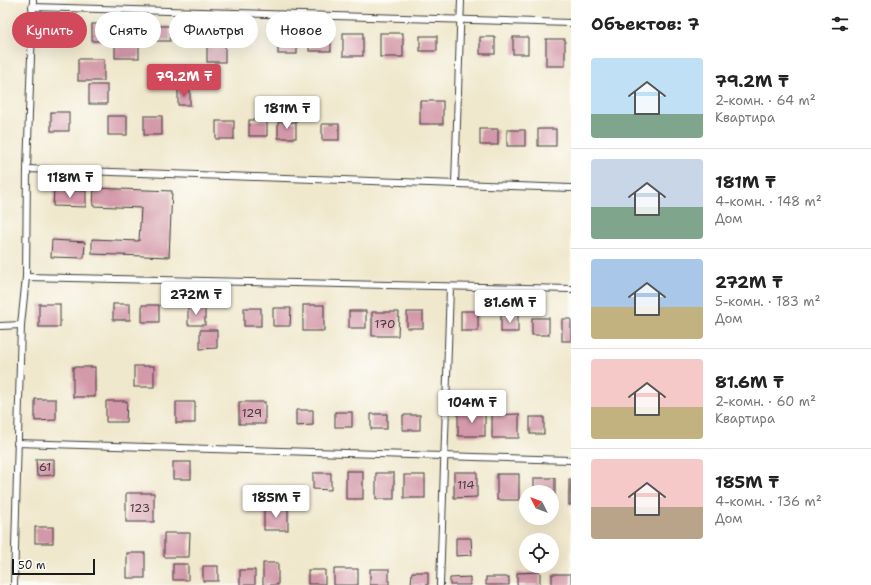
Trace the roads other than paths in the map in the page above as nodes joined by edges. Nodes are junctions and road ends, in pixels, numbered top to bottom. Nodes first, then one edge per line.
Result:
1 (33, 0) edge
2 (461, 0) edge
3 (32, 7) junction
4 (460, 20) junction
5 (571, 23) edge
6 (27, 169) junction
7 (455, 184) junction
8 (571, 188) edge
9 (26, 276) junction
10 (450, 286) junction
11 (571, 289) edge
12 (21, 325) junction
13 (0, 326) edge
14 (17, 443) junction
15 (445, 457) junction
16 (571, 460) edge
17 (14, 585) edge
18 (440, 585) edge

1 - 3 lane
2 - 4 lane
3 - 4 lane
3 - 6 lane
4 - 5 lane
4 - 7 lane
6 - 7 lane
6 - 9 lane
7 - 8 lane
9 - 10 lane
9 - 12 lane
10 - 11 lane
10 - 15 lane
12 - 13 lane
12 - 14 lane
14 - 15 lane
14 - 17 lane
15 - 16 lane
15 - 18 lane

